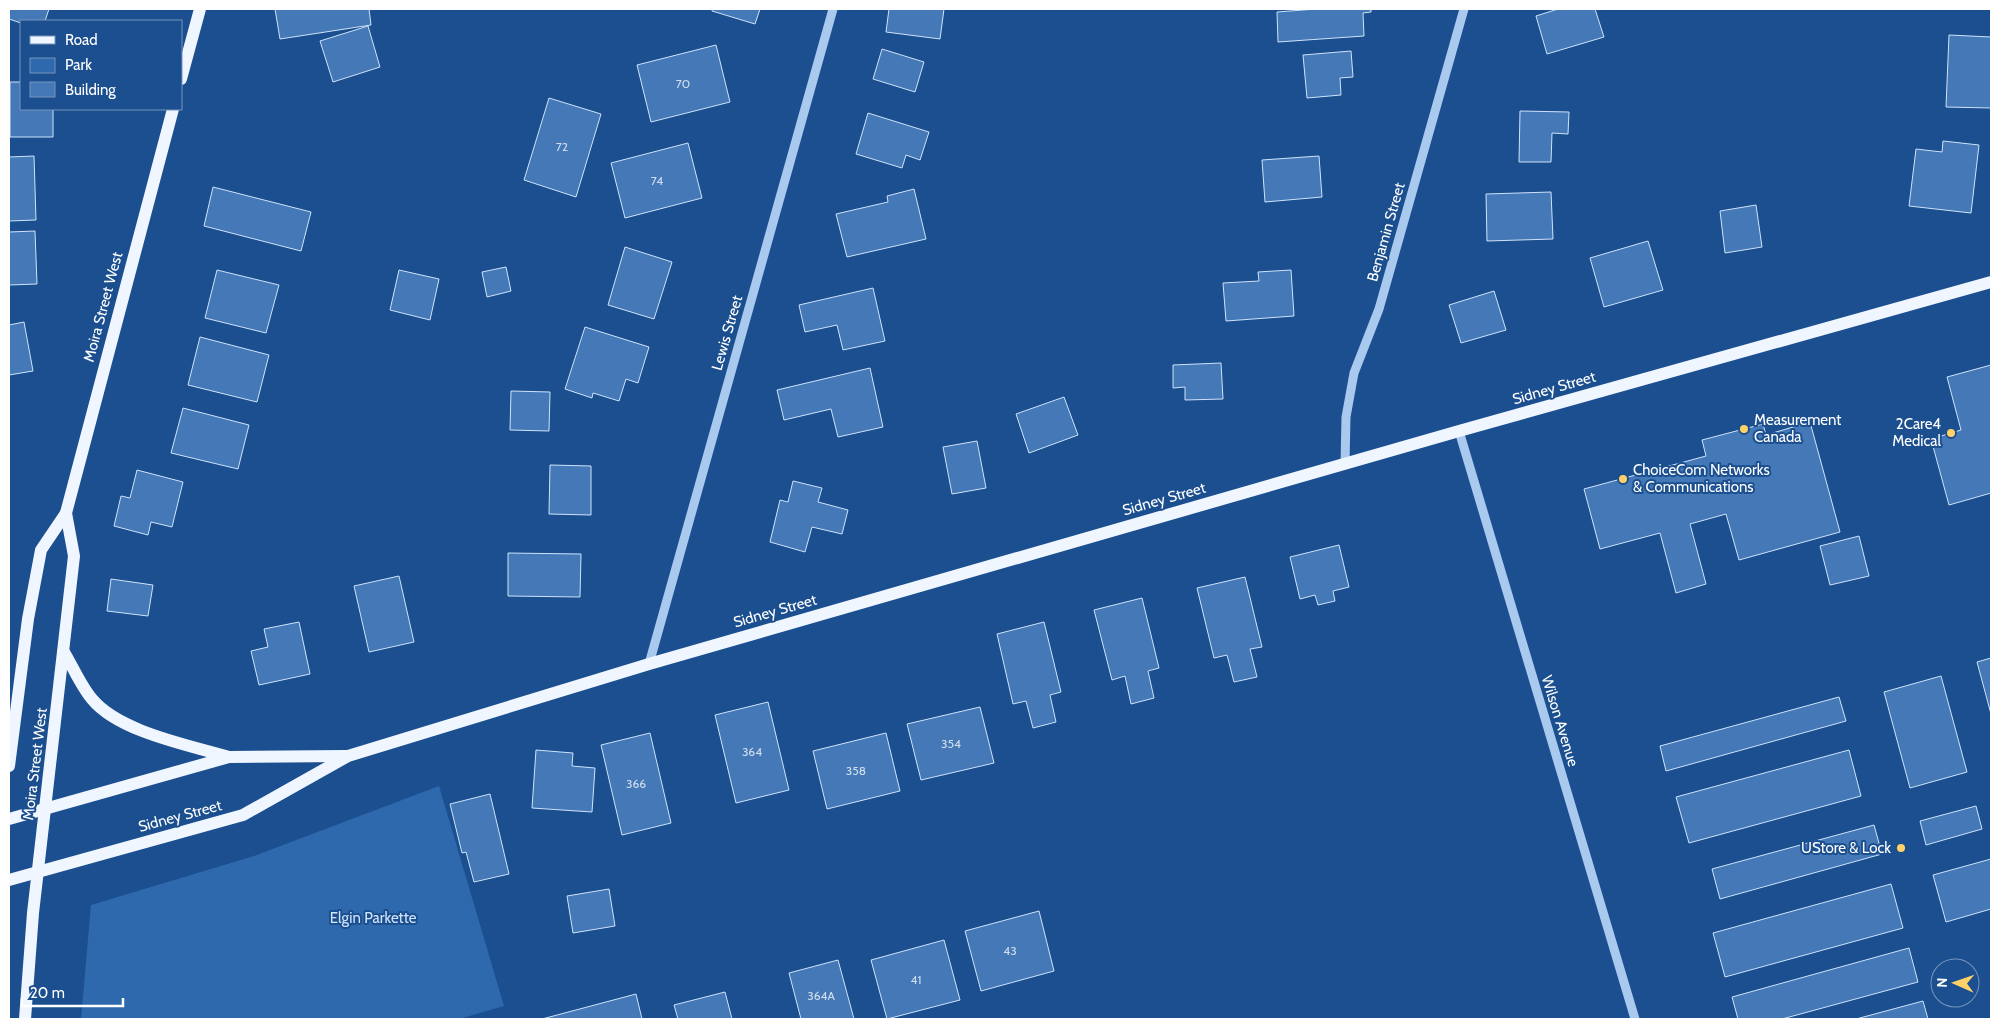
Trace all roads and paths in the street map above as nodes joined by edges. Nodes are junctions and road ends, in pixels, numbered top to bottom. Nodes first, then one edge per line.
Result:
1 (200, 9) edge
2 (833, 9) edge
3 (1464, 9) edge
4 (182, 75) edge
5 (173, 110) edge
6 (1991, 282) edge
7 (1459, 431) junction
8 (1345, 464) junction
9 (66, 513) junction
10 (64, 652) junction
11 (649, 664) junction
12 (348, 756) junction
13 (229, 758) junction
14 (9, 766) edge
15 (46, 809) junction
16 (9, 819) edge
17 (38, 872) junction
18 (9, 880) edge
19 (25, 1019) edge
20 (1635, 1019) edge

1 - 4 main road
2 - 11 street, Lewis Street
3 - 8 street, Benjamin Street
5 - 9 main road, Moira Street West
6 - 7 main road, Sidney Street
7 - 8 main road, Sidney Street
7 - 20 street, Wilson Avenue
8 - 11 main road, Sidney Street
9 - 10 main road, Moira Street West
9 - 14 main road, Moira Street West
10 - 13 main road
10 - 15 main road, Moira Street West
11 - 12 main road, Sidney Street
12 - 13 main road, Sidney Street
12 - 17 main road, Sidney Street
13 - 15 main road, Sidney Street
15 - 16 main road, Sidney Street
15 - 17 main road, Moira Street West
17 - 18 main road, Sidney Street
17 - 19 main road, Moira Street West

